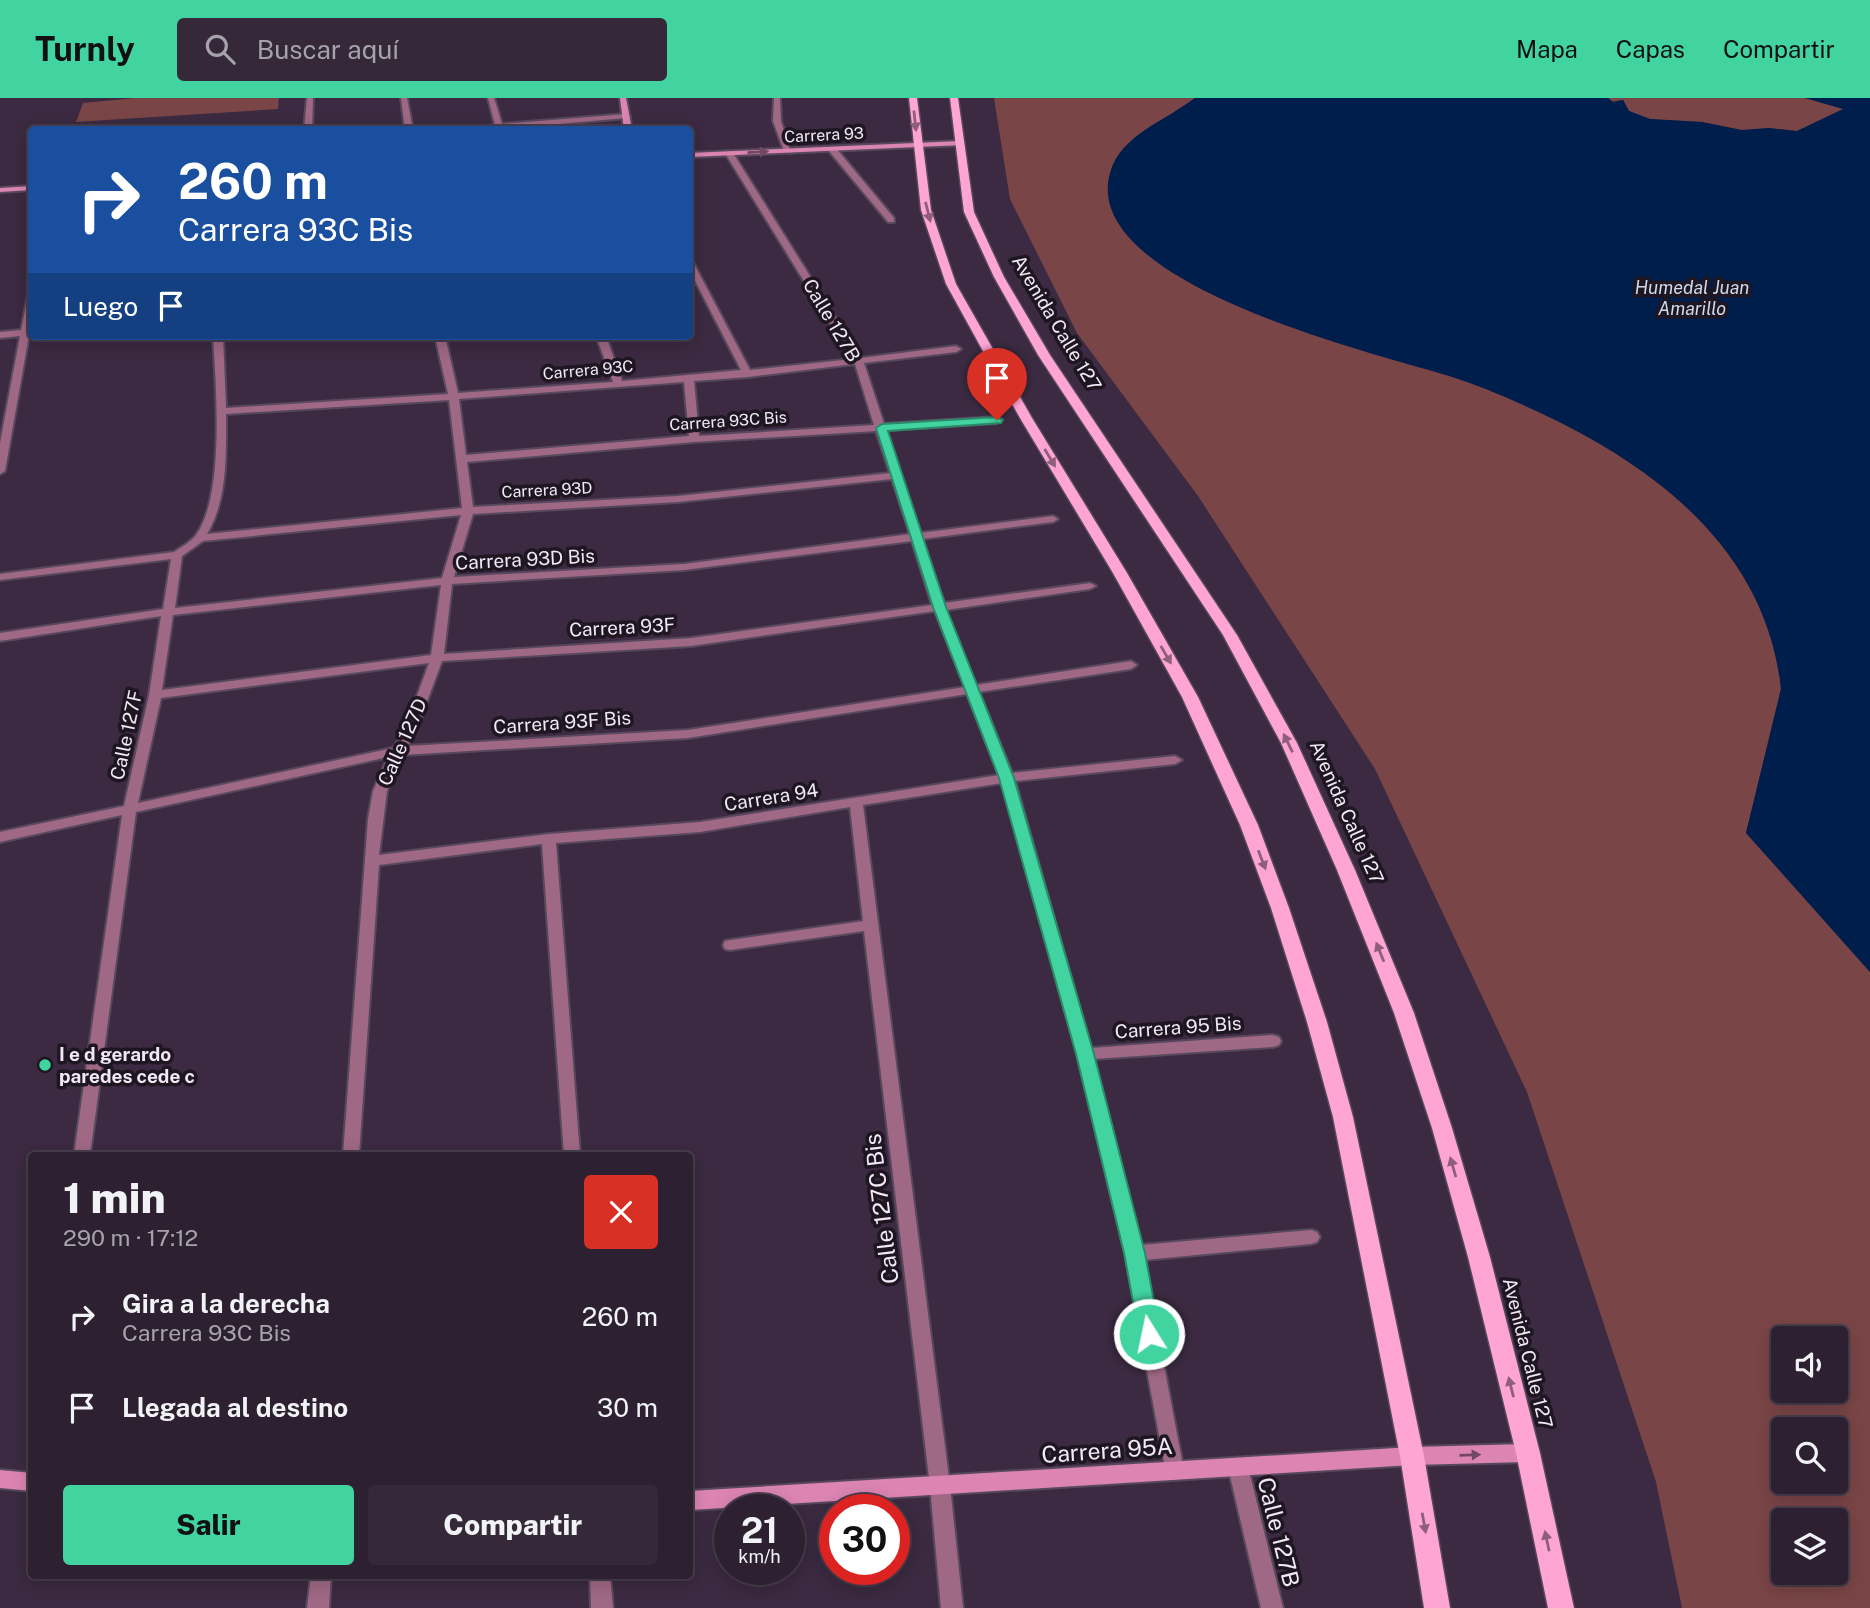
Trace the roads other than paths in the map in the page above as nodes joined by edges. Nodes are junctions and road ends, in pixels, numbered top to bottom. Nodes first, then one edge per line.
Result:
1 (310, 98) edge
2 (404, 98) edge
3 (491, 98) edge
4 (623, 98) edge
5 (777, 98) edge
6 (913, 98) edge
7 (954, 98) edge
8 (626, 116) junction
9 (308, 126) edge
10 (408, 126) edge
11 (499, 126) joint
12 (627, 126) edge
13 (960, 143) junction
14 (918, 145) junction
15 (832, 149) junction
16 (788, 151) junction
17 (729, 153) junction
18 (693, 155) edge
19 (28, 188) edge
20 (0, 190) edge
21 (891, 220) dead end
22 (693, 270) edge
23 (27, 333) edge
24 (0, 335) edge
25 (218, 340) edge
26 (441, 340) edge
27 (602, 340) edge
28 (956, 349) dead end
29 (859, 362) junction
30 (748, 374) junction
31 (689, 379) junction
32 (618, 383) junction
33 (454, 398) junction
34 (221, 411) junction
35 (997, 420) dead end
36 (882, 428) junction
37 (694, 439) junction
38 (461, 459) junction
39 (0, 471) edge
40 (896, 475) junction
41 (468, 510) junction
42 (1053, 519) dead end
43 (915, 537) junction
44 (200, 538) junction
45 (177, 555) junction
46 (0, 577) edge
47 (447, 581) junction
48 (1090, 586) dead end
49 (939, 607) junction
50 (167, 612) junction
51 (0, 637) edge
52 (437, 657) junction
53 (1131, 665) dead end
54 (972, 691) junction
55 (155, 695) junction
56 (397, 751) junction
57 (1175, 760) dead end
58 (1007, 778) junction
59 (856, 804) junction
60 (130, 808) junction
61 (0, 837) edge
62 (549, 839) junction
63 (372, 861) junction
64 (871, 925) junction
65 (730, 945) dead end
66 (1273, 1041) dead end
67 (1085, 1054) junction
68 (82, 1152) edge
69 (351, 1152) edge
70 (572, 1152) edge
71 (1311, 1237) dead end
72 (1135, 1253) junction
73 (1528, 1453) junction
74 (1412, 1456) junction
75 (1238, 1467) junction
76 (1174, 1471) junction
77 (0, 1479) edge
78 (28, 1482) edge
79 (940, 1486) junction
80 (693, 1501) edge
81 (321, 1579) edge
82 (600, 1579) edge
83 (318, 1608) edge
84 (602, 1608) edge
85 (952, 1608) edge
86 (1272, 1608) edge
87 (1437, 1608) edge
88 (1561, 1608) edge

1 - 9 street
2 - 10 street
3 - 11 street
4 - 8 street
5 - 16 street
6 -> 14 main road
7 - 13 main road, Avenida Calle 127
8 - 11 street
8 - 12 street
13 - 14 street, Carrera 93
73 -> 13 main road, Avenida Calle 127
14 - 15 street, Carrera 93
14 -> 74 main road
15 - 16 street, Carrera 93
15 - 21 street
17 -> 16 street, Carrera 93
17 - 18 street, Carrera 93
17 - 29 street, Calle 127B
19 - 20 street
22 - 30 street
23 - 24 street
23 - 39 street
25 - 34 street
26 - 33 street, Calle 127D
27 - 32 street
28 - 29 street, Carrera 93C
29 - 30 street, Carrera 93C
29 - 36 street, Calle 127B
30 - 31 street, Carrera 93C
31 - 32 street, Carrera 93C
31 - 37 street
32 - 33 street, Carrera 93C
33 - 34 street, Carrera 93C
33 - 38 street, Calle 127D
34 - 44 street
35 - 36 street, Carrera 93C Bis
36 - 37 street, Carrera 93C Bis
36 - 40 street, Calle 127B
37 - 38 street, Carrera 93C Bis
38 - 41 street, Calle 127D
40 - 41 street, Carrera 93D
40 - 43 street, Calle 127B
41 - 44 street, Carrera 93D
41 - 47 street, Calle 127D
42 - 43 street, Carrera 93D Bis
43 - 47 street, Carrera 93D Bis
43 - 49 street, Calle 127B
44 - 45 street
45 - 46 street
45 - 50 street, Calle 127F
47 - 50 street, Carrera 93D Bis
47 - 52 street, Calle 127D
48 - 49 street, Carrera 93F
49 - 52 street, Carrera 93F
49 - 54 street, Calle 127B
50 - 51 street, Carrera 93D Bis
50 - 55 street, Calle 127F
52 - 55 street, Carrera 93F
52 - 56 street, Calle 127D
53 - 54 street, Carrera 93F Bis
54 - 56 street, Carrera 93F Bis
54 - 58 street, Calle 127B
55 - 60 street, Calle 127F
56 - 60 street, Carrera 93F Bis
56 - 63 street, Calle 127D
57 - 58 street, Carrera 94
58 - 59 street, Carrera 94
58 - 67 street, Calle 127B
59 - 62 street, Carrera 94
59 - 64 street, Calle 127C Bis
60 - 61 street, Carrera 93F Bis
60 - 68 street, Calle 127F
62 - 63 street, Carrera 94
62 - 70 street
63 - 69 street, Calle 127D
64 - 65 street
64 - 79 street, Calle 127C Bis
66 - 67 street, Carrera 95 Bis
67 - 72 street, Calle 127B
71 - 72 street
72 - 76 street, Calle 127B
74 -> 73 street, Carrera 95A
88 -> 73 main road, Avenida Calle 127
74 - 75 street, Carrera 95A
74 -> 87 main road
75 - 76 street, Carrera 95A
75 - 86 street, Calle 127B
76 - 79 street, Carrera 95A
77 - 78 street
79 - 80 street, Carrera 95A
79 - 85 street, Calle 127C Bis
81 - 83 street
82 - 84 street

